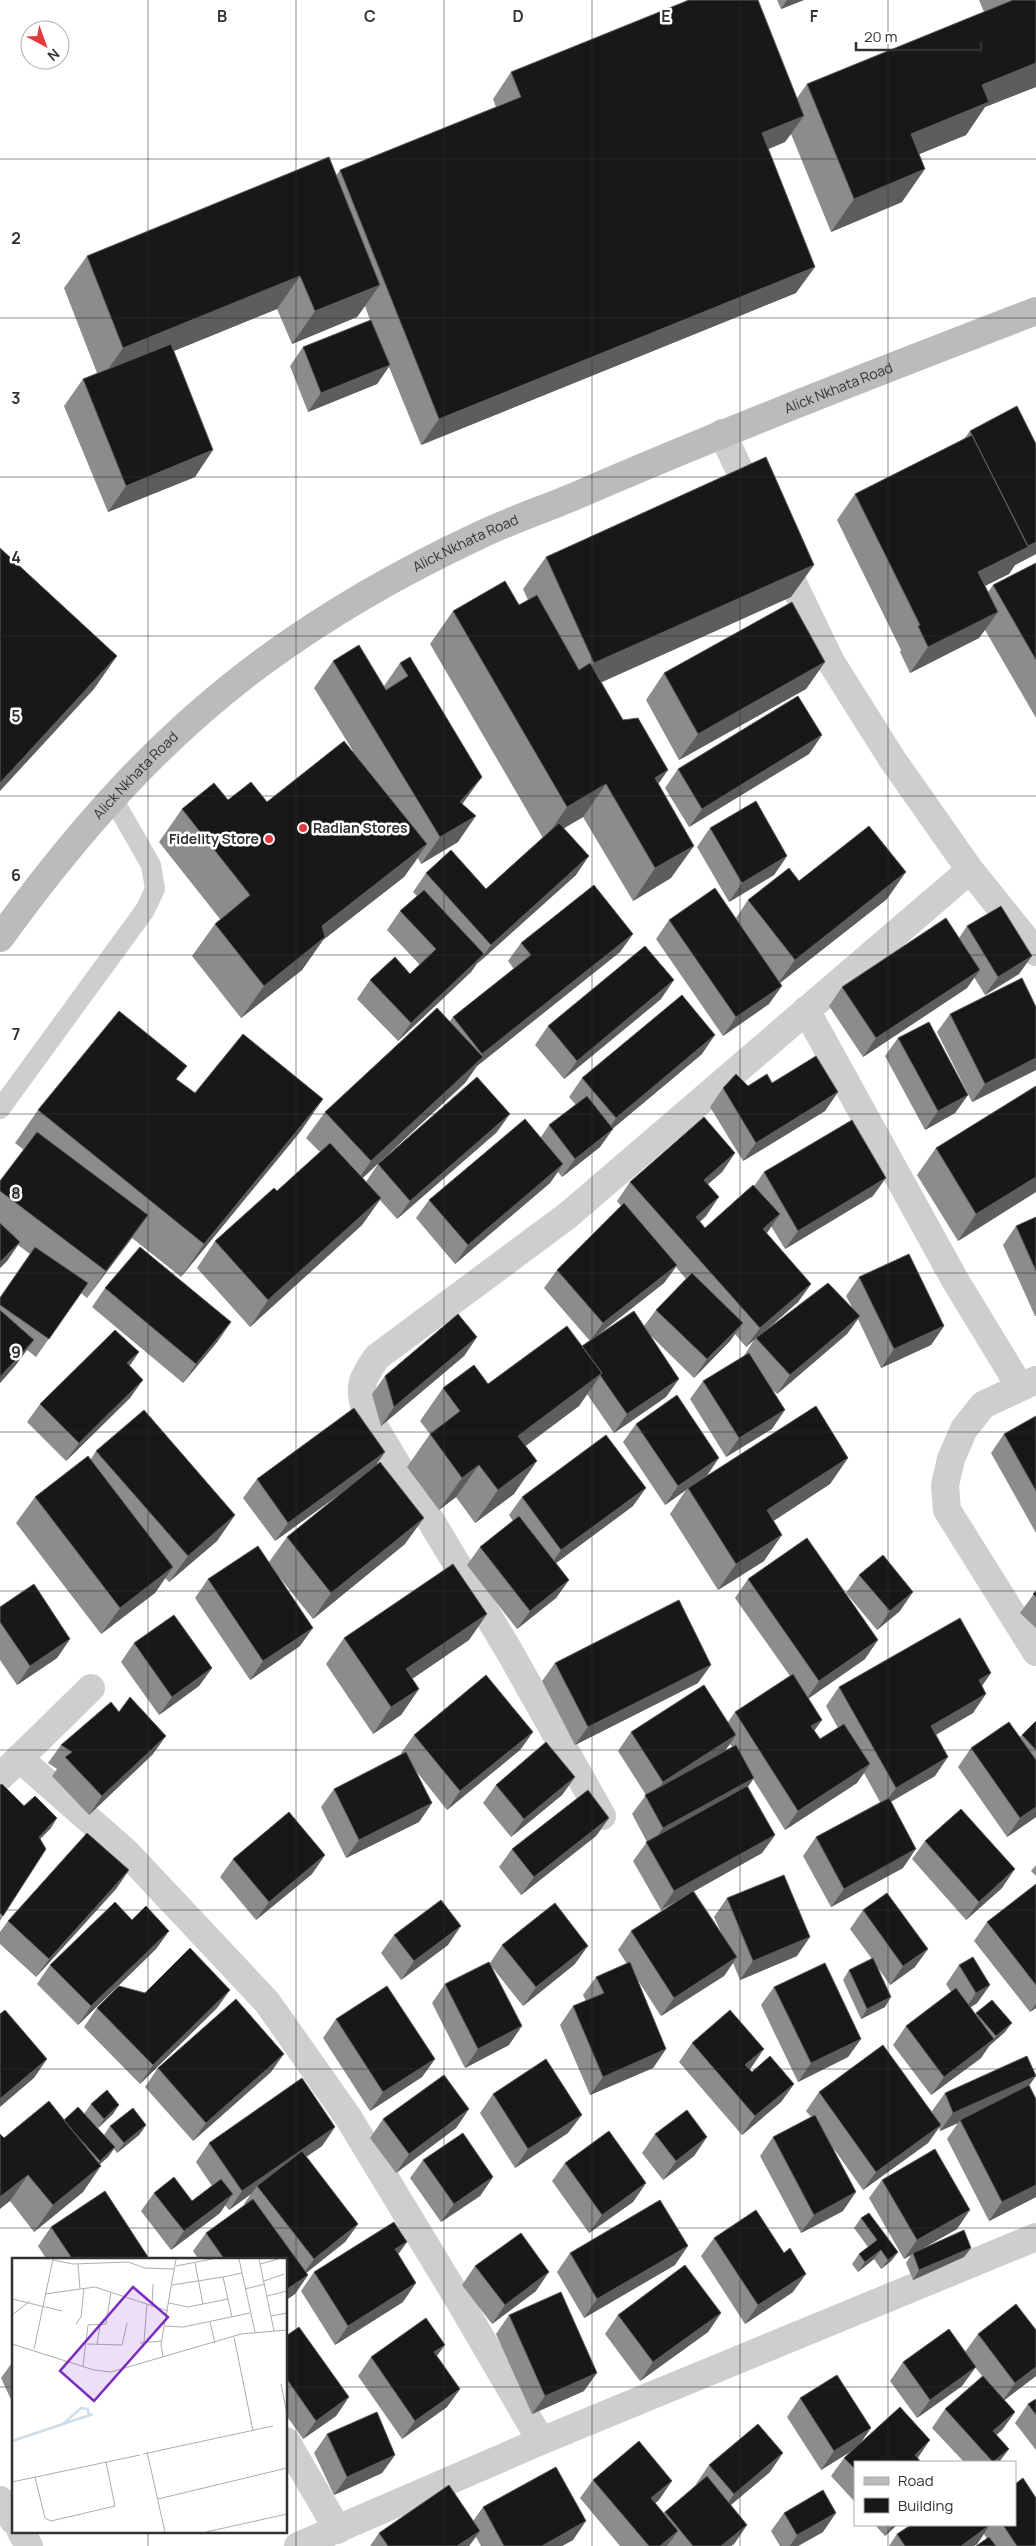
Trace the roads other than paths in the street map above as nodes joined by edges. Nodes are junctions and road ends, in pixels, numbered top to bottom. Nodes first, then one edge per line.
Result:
1 (1036, 311) edge
2 (722, 433) junction
3 (112, 797) junction
4 (970, 870) junction
5 (0, 938) edge
6 (1036, 952) edge
7 (806, 1010) junction
8 (0, 1109) edge
9 (1028, 1383) edge
10 (1036, 1652) edge
11 (91, 1688) dead end
12 (19, 1758) junction
13 (0, 1777) edge
14 (602, 1816) edge
15 (1036, 2236) edge
16 (541, 2441) junction
17 (288, 2444) edge
18 (434, 2487) junction
19 (0, 2500) edge
20 (448, 2512) edge
21 (12, 2518) edge
22 (338, 2530) junction
23 (22, 2534) edge
24 (29, 2546) edge
25 (298, 2546) edge

1 - 2 main road, Alick Nkhata Road
2 - 3 main road, Alick Nkhata Road
2 - 4 street
3 - 5 main road, Alick Nkhata Road
3 - 8 lane
4 - 6 street
4 - 7 street
7 - 9 street
7 - 14 street
9 - 10 street
11 - 12 street
12 - 13 street
12 - 16 street
15 - 16 street
16 - 18 street
17 - 22 street
18 - 20 street
18 - 22 street
19 - 21 street
22 - 25 street
23 - 24 street

